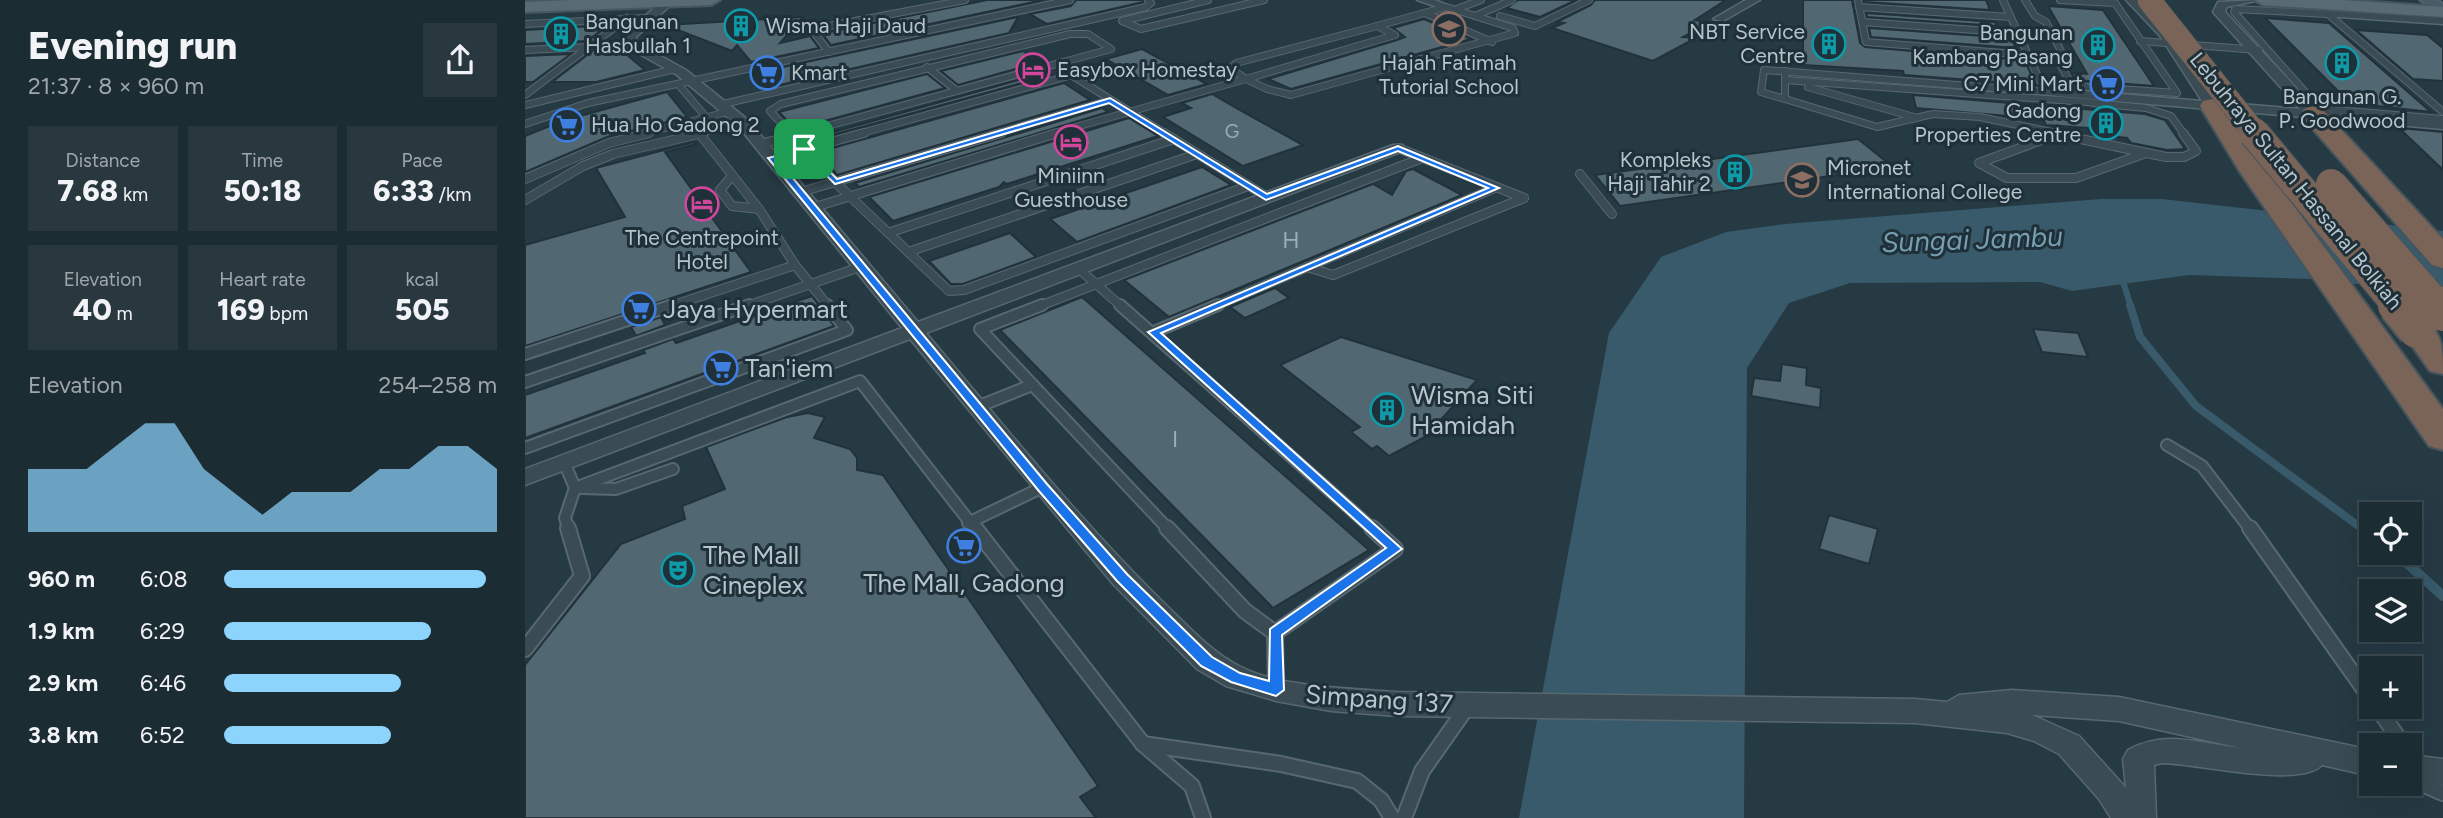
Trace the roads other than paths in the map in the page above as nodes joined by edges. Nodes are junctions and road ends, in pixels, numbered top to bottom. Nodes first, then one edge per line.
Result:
1 (711, 0) edge
2 (727, 0) edge
3 (965, 0) edge
4 (1070, 0) edge
5 (1148, 0) edge
6 (1208, 0) edge
7 (1263, 0) edge
8 (1423, 0) edge
9 (1481, 0) edge
10 (1512, 0) edge
11 (1589, 0) edge
12 (1754, 0) edge
13 (2003, 0) edge
14 (2025, 0) edge
15 (2060, 0) edge
16 (2132, 0) edge
17 (2149, 0) edge
18 (2172, 0) edge
19 (2254, 0) edge
20 (2263, 0) edge
21 (2406, 0) edge
22 (2113, 2) edge
23 (1859, 3) edge
24 (607, 5) junction
25 (2437, 5) edge
26 (525, 6) edge
27 (1450, 8) junction
28 (1484, 12) junction
29 (1426, 13) junction
30 (665, 14) edge
31 (2328, 14) junction
32 (1475, 16) junction
33 (2010, 17) junction
34 (627, 18) junction
35 (1719, 19) dead end
36 (2443, 21) edge
37 (1862, 22) junction
38 (525, 24) edge
39 (1377, 26) junction
40 (2018, 33) junction
41 (1492, 41) junction
42 (2140, 41) junction
43 (2169, 43) junction
44 (588, 47) junction
45 (2250, 49) junction
46 (525, 50) edge
47 (2269, 50) junction
48 (829, 52) junction
49 (2028, 55) junction
50 (657, 56) junction
51 (1057, 65) junction
52 (927, 67) junction
53 (675, 69) junction
54 (1785, 71) junction
55 (1072, 75) junction
56 (1245, 77) junction
57 (1785, 80) junction
58 (685, 82) junction
59 (2045, 84) junction
60 (956, 90) junction
61 (2070, 91) junction
62 (525, 95) edge
63 (1785, 99) junction
64 (2131, 99) junction
65 (1110, 100) junction
66 (2093, 103) junction
67 (525, 105) edge
68 (2212, 106) junction
69 (727, 107) junction
70 (2443, 112) edge
71 (1132, 113) junction
72 (2313, 114) junction
73 (706, 117) junction
74 (1915, 117) junction
75 (2443, 119) edge
76 (743, 123) junction
77 (525, 124) edge
78 (2443, 125) edge
79 (699, 133) junction
80 (2058, 134) junction
81 (794, 135) junction
82 (1174, 139) junction
83 (760, 144) junction
84 (1398, 148) joint
85 (804, 149) junction
86 (2146, 153) junction
87 (1197, 154) junction
88 (772, 158) junction
89 (1422, 158) junction
90 (1580, 174) dead end
91 (732, 176) junction
92 (525, 179) edge
93 (835, 182) junction
94 (1248, 186) junction
95 (1495, 188) junction
96 (801, 192) junction
97 (851, 196) junction
98 (1266, 197) junction
99 (525, 200) edge
100 (815, 207) junction
101 (759, 209) junction
102 (1612, 214) dead end
103 (891, 232) junction
104 (908, 251) junction
105 (2443, 258) edge
106 (795, 265) junction
107 (860, 267) junction
108 (1307, 267) junction
109 (1078, 268) junction
110 (1016, 271) junction
111 (1095, 282) junction
112 (810, 284) junction
113 (1030, 285) junction
114 (2430, 320) edge
115 (911, 329) junction
116 (1154, 332) junction
117 (525, 354) edge
118 (2443, 363) edge
119 (525, 382) edge
120 (1032, 385) junction
121 (977, 407) junction
122 (2443, 437) edge
123 (2167, 445) dead end
124 (525, 448) edge
125 (564, 462) junction
126 (673, 469) dead end
127 (525, 477) edge
128 (1043, 487) junction
129 (575, 488) junction
130 (968, 523) junction
131 (1275, 633) junction
132 (525, 649) edge
133 (2359, 682) edge
134 (1276, 690) junction
135 (1477, 705) junction
136 (1915, 711) junction
137 (1143, 744) junction
138 (2340, 758) junction
139 (2359, 761) edge
140 (2422, 770) edge
141 (2443, 793) edge
142 (1203, 818) edge
143 (1392, 818) edge
144 (1404, 818) edge
145 (2128, 818) edge
146 (2141, 818) edge

1 - 30 main road
2 - 30 main road
3 - 48 lane
4 - 48 lane
5 - 69 lane
6 - 7 lane
8 - 27 street
9 - 27 lane
10 - 28 lane
11 - 28 lane
12 - 35 street
13 - 33 lane
14 - 61 lane
15 - 22 lane
16 - 43 street
17 - 114 highway, Lebuhraya Sultan Hassanal Bolkiah, bridge
18 - 114 highway, Lebuhraya Sultan Hassanal Bolkiah, bridge
19 - 45 street
20 - 25 main road
21 - 25 main road
22 - 42 lane
23 - 33 lane
23 - 37 lane
24 - 26 main road
24 - 30 main road
24 - 30 main road
27 - 29 lane
27 - 32 lane
28 - 32 lane
29 - 39 lane
29 - 41 lane
30 - 34 lane
30 - 50 street, Simpang 137
30 - 50 street, Simpang 137
31 - 36 street
31 - 47 lane
31 - 70 lane
32 - 41 lane
33 - 40 lane
34 - 38 lane
34 - 44 lane
37 - 40 lane
37 - 49 lane
39 - 56 lane
39 - 56 lane
40 - 49 lane
41 - 56 lane
42 - 43 lane
42 - 61 lane
43 - 45 lane
43 - 68 street
44 - 46 lane
44 - 62 lane
45 - 47 lane
45 - 72 street
47 - 75 lane
48 - 58 lane
49 - 59 lane
50 - 53 street, Simpang 137
51 - 52 lane
51 - 55 lane
51 - 60 lane
52 - 60 lane
52 - 81 lane
53 - 58 street, Simpang 137
53 - 67 lane
54 - 57 lane
54 - 61 lane
54 - 63 lane
55 - 65 lane
55 - 85 lane
56 - 71 lane
57 - 63 lane
57 - 66 lane
57 - 74 lane
58 - 69 street, Simpang 137
58 - 73 lane
58 - 77 lane
59 - 61 lane
59 - 61 lane
60 - 81 lane
61 - 64 street
63 - 74 lane
64 - 66 lane
64 - 68 street
65 - 71 lane
65 - 93 lane
66 - 86 lane
68 - 72 street
68 - 122 highway
69 - 73 lane
69 - 76 street, Simpang 137
71 - 82 lane
71 - 97 lane
72 - 78 street
72 - 105 highway
73 - 92 lane
74 - 80 lane
76 - 79 lane
76 - 83 street, Simpang 137
79 - 91 lane
79 - 99 lane
80 - 86 lane
80 - 86 lane
81 - 83 lane
81 - 85 lane
82 - 87 lane
82 - 103 lane
83 - 88 street, Simpang 137
84 - 89 lane
84 - 98 street
85 - 88 lane
85 - 93 lane
87 - 94 lane
87 - 104 lane
88 - 96 street, Simpang 137
89 - 95 lane
89 - 111 lane
90 - 102 lane
91 - 101 lane
91 - 101 lane
93 - 96 lane
93 - 97 lane
94 - 98 lane
94 - 110 lane
95 - 108 lane
95 - 108 lane
96 - 100 street, Simpang 137
97 - 100 lane
97 - 103 lane
98 - 109 street
100 - 107 street, Simpang 137
101 - 106 lane
103 - 104 lane
104 - 110 lane
106 - 112 lane
106 - 117 lane
107 - 112 lane
107 - 115 street, Simpang 137
108 - 116 lane
109 - 111 lane
109 - 113 street
110 - 113 lane
111 - 116 lane
111 - 120 lane
112 - 119 lane
112 - 124 lane
113 - 115 street
114 - 118 highway, Lebuhraya Sultan Hassanal Bolkiah
115 - 121 street, Simpang 137
115 - 125 street
116 - 131 lane
120 - 121 lane
120 - 131 lane
121 - 128 street, Simpang 137
123 - 133 lane
125 - 127 street
125 - 129 lane
126 - 129 lane
128 - 130 lane
128 - 134 street, Simpang 137
129 - 130 lane
129 - 132 lane
130 - 137 lane
131 - 134 lane
134 - 135 street, Simpang 137
135 - 136 street, Simpang 137
135 - 144 lane
136 - 138 street
136 - 145 street
137 - 142 lane
137 - 143 lane
138 - 139 street
138 - 146 street
140 - 141 lane

